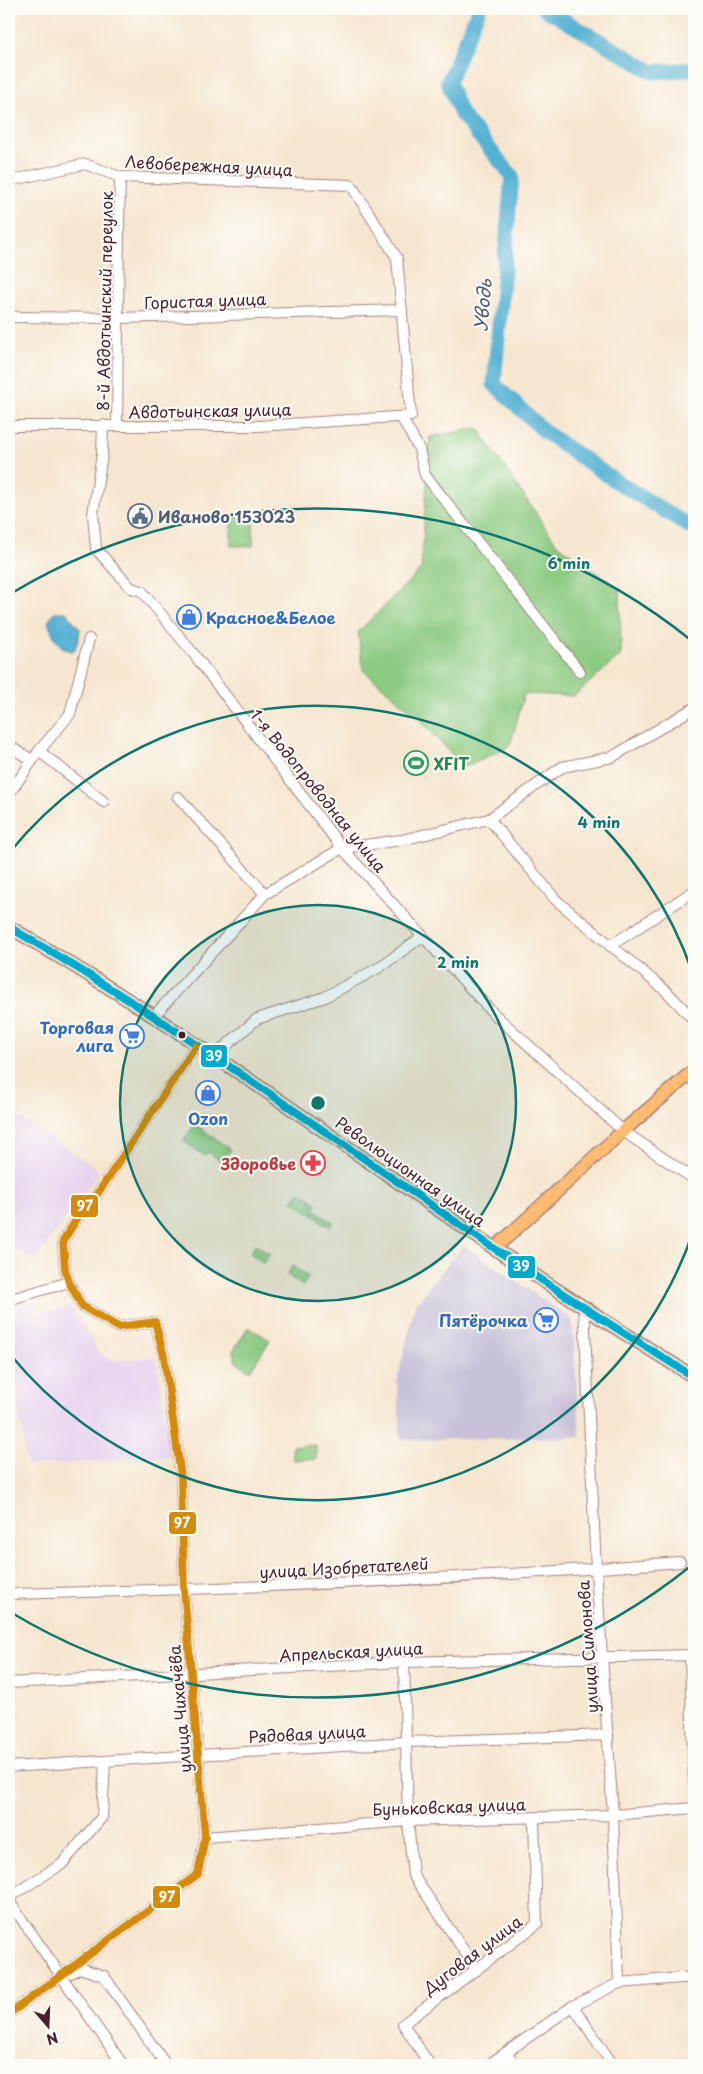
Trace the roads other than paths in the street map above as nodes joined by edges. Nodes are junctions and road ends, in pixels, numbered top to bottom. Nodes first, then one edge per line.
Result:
1 (120, 177) junction
2 (9, 180) edge
3 (402, 310) junction
4 (9, 317) edge
5 (119, 318) junction
6 (406, 417) junction
7 (103, 425) junction
8 (9, 426) edge
9 (117, 426) junction
10 (89, 639) dead end
11 (580, 672) dead end
12 (694, 708) edge
13 (9, 746) edge
14 (36, 756) junction
15 (9, 794) edge
16 (178, 797) dead end
17 (104, 802) dead end
18 (490, 820) junction
19 (342, 848) junction
20 (694, 891) edge
21 (265, 894) junction
22 (9, 927) edge
23 (423, 936) junction
24 (610, 946) junction
25 (152, 1017) junction
26 (694, 1020) edge
27 (196, 1046) junction
28 (213, 1057) junction
29 (694, 1070) edge
30 (623, 1131) junction
31 (694, 1179) edge
32 (495, 1248) junction
33 (69, 1282) junction
34 (9, 1296) edge
35 (584, 1308) junction
36 (694, 1377) edge
37 (680, 1562) dead end
38 (596, 1569) junction
39 (184, 1590) junction
40 (9, 1594) edge
41 (692, 1655) edge
42 (602, 1659) junction
43 (404, 1662) junction
44 (191, 1675) junction
45 (9, 1683) edge
46 (693, 1726) edge
47 (608, 1735) junction
48 (407, 1742) junction
49 (199, 1755) junction
50 (105, 1762) junction
51 (9, 1767) edge
52 (694, 1782) edge
53 (694, 1808) edge
54 (613, 1815) junction
55 (534, 1818) junction
56 (408, 1821) junction
57 (205, 1837) junction
58 (9, 1897) edge
59 (9, 1901) edge
60 (477, 1970) junction
61 (61, 1977) junction
62 (694, 1977) edge
63 (619, 1983) junction
64 (573, 2006) junction
65 (9, 2014) edge
66 (507, 2053) junction
67 (123, 2065) edge
68 (166, 2065) edge
69 (430, 2065) edge
70 (488, 2065) edge
71 (515, 2065) edge
72 (613, 2065) edge

1 - 2 street, Левобережная улица
1 - 3 street, Левобережная улица
1 - 5 street, 8-й Авдотьинский переулок
3 - 5 street, Гористая улица
3 - 6 street
4 - 5 street, Гористая улица
5 - 9 street, 8-й Авдотьинский переулок
6 - 9 street, Авдотьинская улица
6 - 11 street
7 - 8 street, Авдотьинская улица
7 - 9 street, Авдотьинская улица
7 - 19 street, 1-я Водопроводная улица
10 - 14 street
12 - 18 street
13 - 14 street
14 - 15 street
14 - 17 street
16 - 21 street
18 - 19 street
18 - 24 street
19 - 21 street
19 - 23 street, 1-я Водопроводная улица
20 - 24 street
21 - 25 street
22 - 25 main road, Революционная улица
23 - 28 street
23 - 30 street, 1-я Водопроводная улица
24 - 26 street
25 - 27 main road, Революционная улица
27 - 28 main road, Революционная улица
27 - 33 street
28 - 32 main road, Революционная улица
29 - 30 main road
30 - 31 street, 1-я Водопроводная улица
30 - 32 main road
32 - 35 main road, Революционная улица
33 - 34 street
33 - 39 street, улица Чихачёва
35 - 36 main road, Революционная улица
35 - 38 street, улица Симонова
37 - 38 street, улица Изобретателей
38 - 39 street, улица Изобретателей
38 - 42 street, улица Симонова
39 - 40 street, улица Изобретателей
39 - 44 street, улица Чихачёва
41 - 42 street, Апрельская улица
41 - 46 street
42 - 43 street, Апрельская улица
42 - 47 street, улица Симонова
43 - 44 street, Апрельская улица
43 - 48 street
44 - 45 street, Апрельская улица
44 - 49 street, улица Чихачёва
46 - 52 street
47 - 48 street, Рядовая улица
47 - 54 street, улица Симонова
48 - 49 street, Рядовая улица
48 - 56 street
49 - 50 street, Рядовая улица
49 - 57 street, улица Чихачёва
50 - 51 street, Рядовая улица
50 - 58 street
53 - 54 street, Буньковская улица
54 - 55 street, Буньковская улица
54 - 63 street, улица Симонова
55 - 56 street, Буньковская улица
55 - 60 street, Дуговая улица
56 - 57 street, Буньковская улица
56 - 60 street
57 - 61 street, улица Чихачёва
59 - 61 street
60 - 69 street, Дуговая улица
61 - 65 street, улица Чихачёва
61 - 67 street
61 - 68 street
62 - 63 street
63 - 64 street
64 - 66 street
64 - 72 street
66 - 70 street
66 - 71 street

